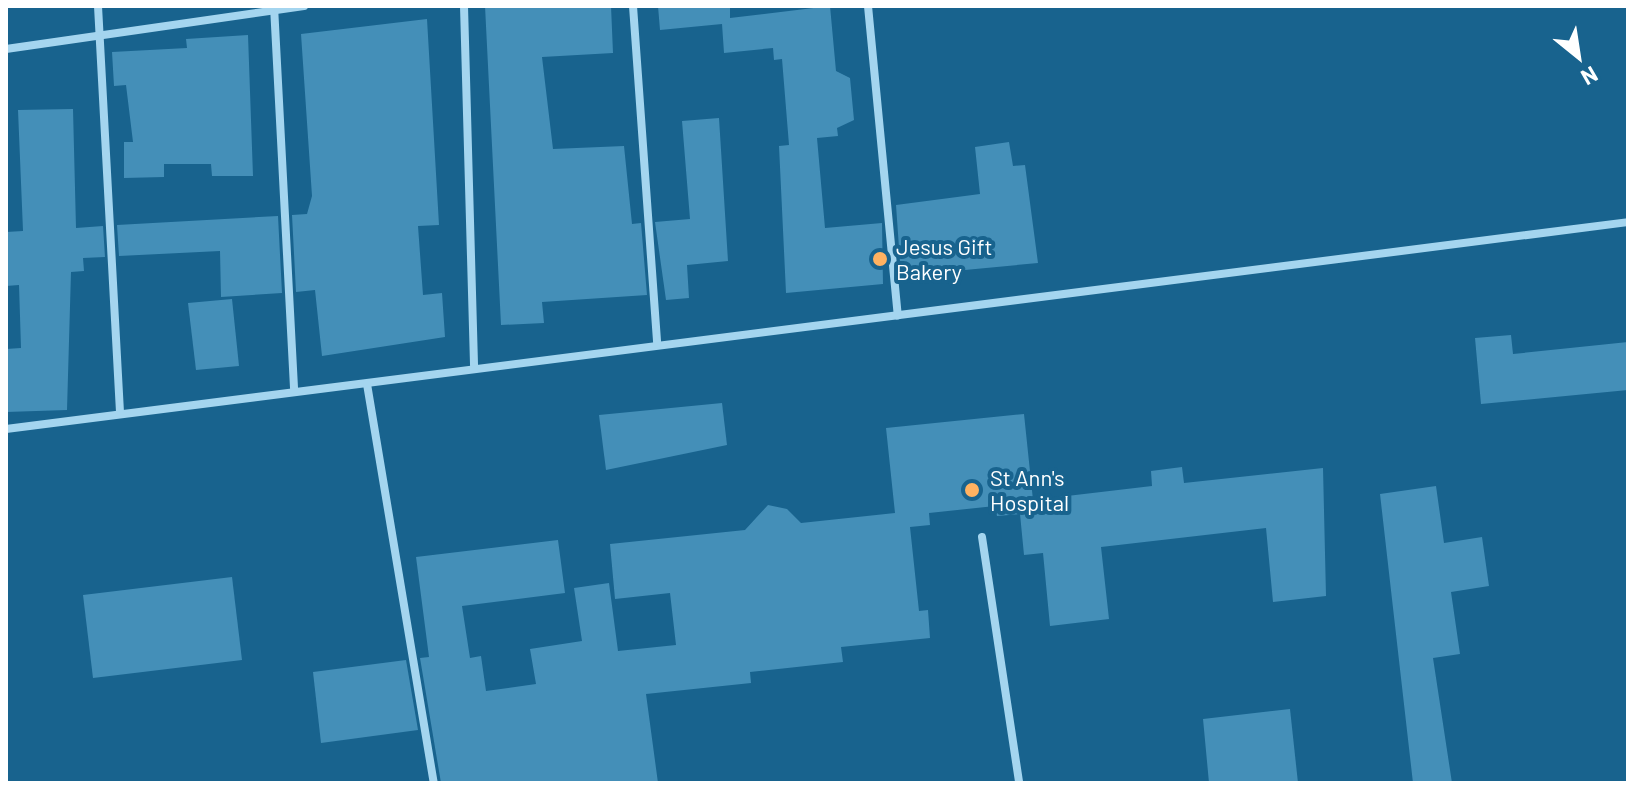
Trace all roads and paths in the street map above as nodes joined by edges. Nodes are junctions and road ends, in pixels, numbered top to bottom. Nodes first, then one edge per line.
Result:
1 (98, 6) edge
2 (304, 6) edge
3 (464, 6) edge
4 (633, 6) edge
5 (868, 6) edge
6 (274, 8) edge
7 (100, 35) junction
8 (6, 49) edge
9 (1628, 222) edge
10 (898, 316) junction
11 (657, 343) junction
12 (474, 366) junction
13 (367, 384) junction
14 (294, 389) junction
15 (120, 410) junction
16 (6, 429) edge
17 (982, 537) dead end
18 (434, 783) edge
19 (1019, 783) edge

1 - 7 street
2 - 6 street
3 - 12 street
4 - 11 street
5 - 10 street
6 - 7 street
6 - 14 street
7 - 8 street
7 - 15 street
9 - 10 street
10 - 11 street
11 - 12 street
12 - 13 street
13 - 14 street
13 - 18 street
14 - 15 street
15 - 16 street
17 - 19 street

